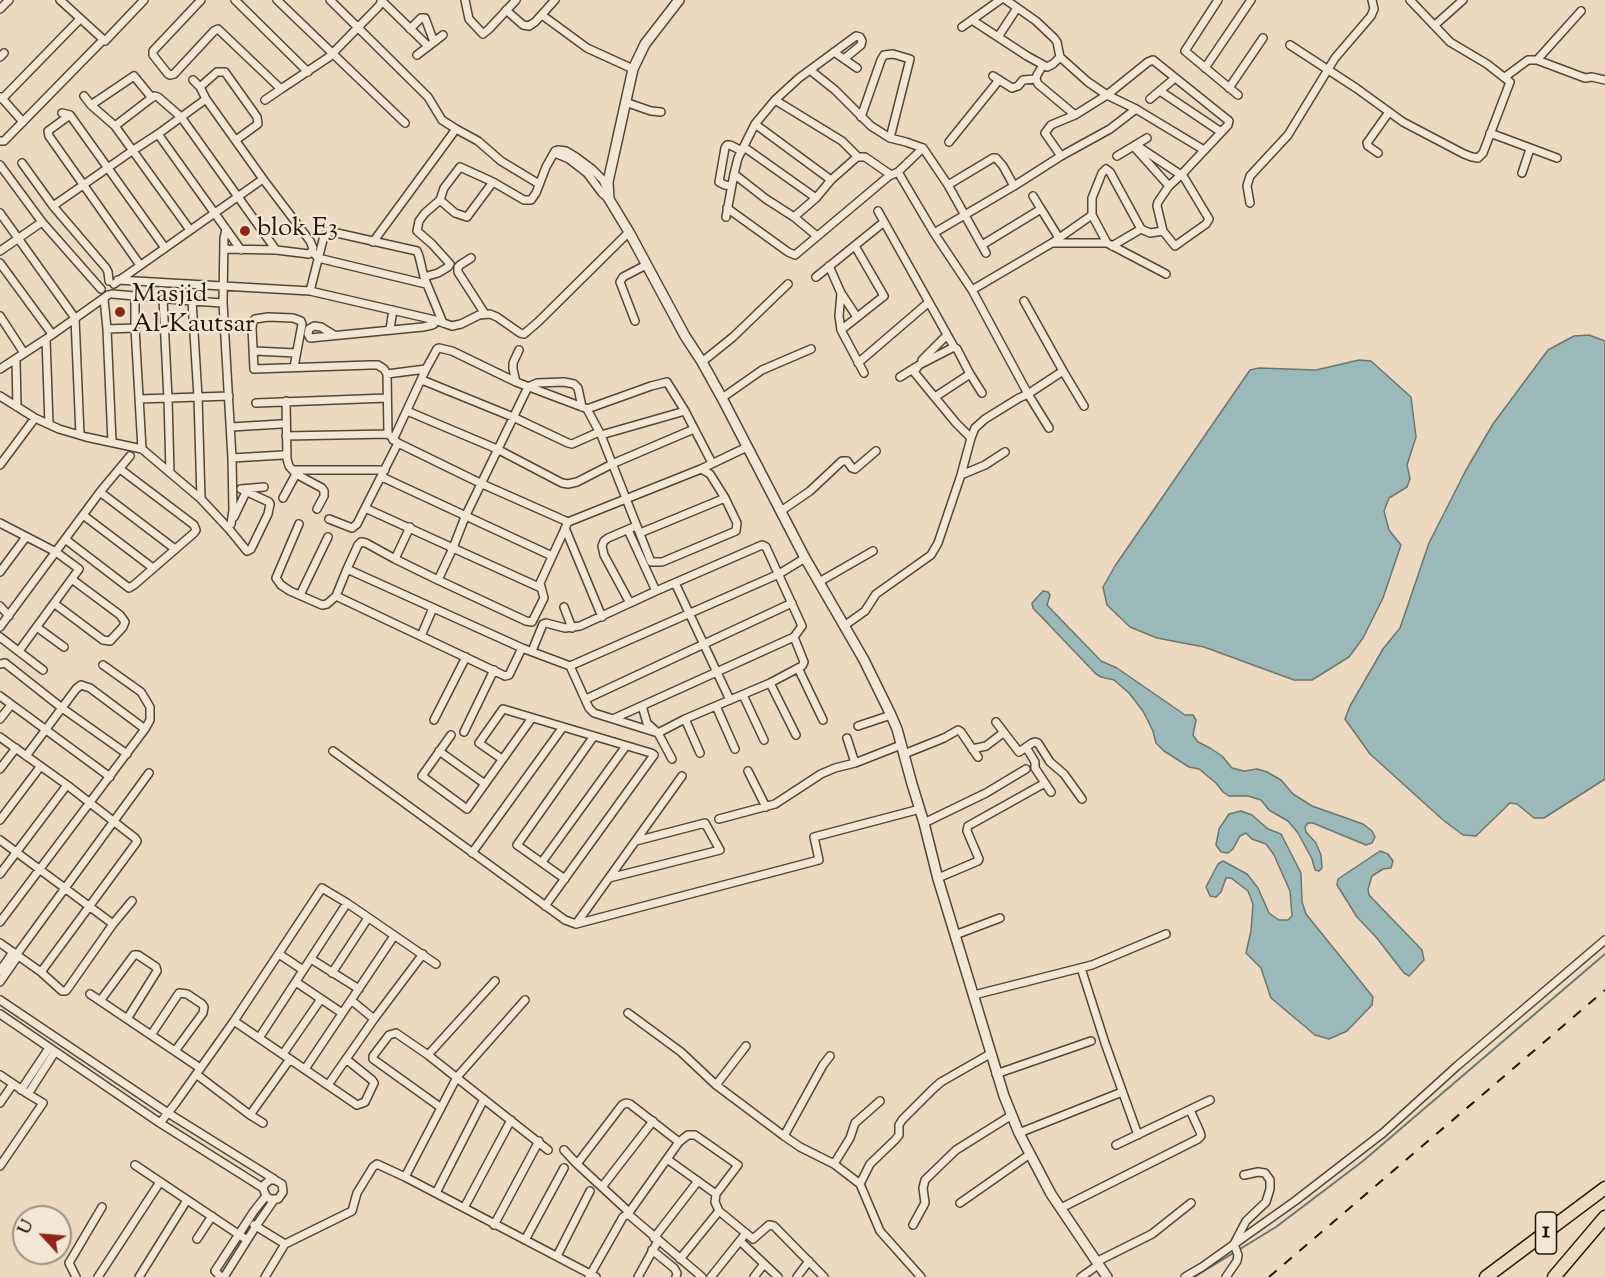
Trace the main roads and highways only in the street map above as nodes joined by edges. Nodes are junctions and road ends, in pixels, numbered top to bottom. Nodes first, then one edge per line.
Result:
1 (1605, 1188) edge
2 (1605, 1217) edge
3 (1486, 1277) edge
4 (1554, 1277) edge

1 - 3 highway, 1
2 - 4 highway, 1

